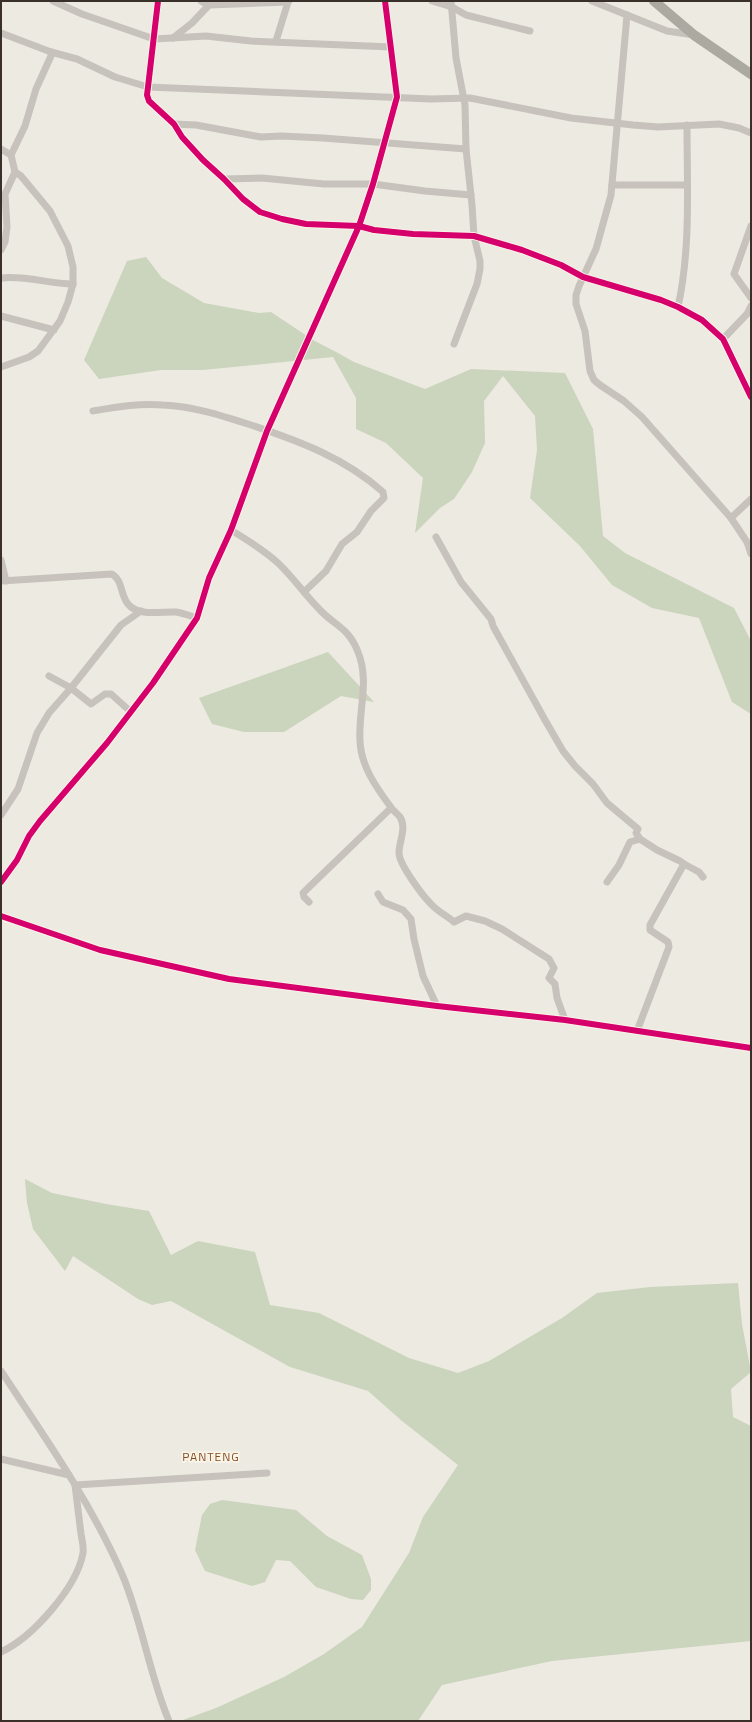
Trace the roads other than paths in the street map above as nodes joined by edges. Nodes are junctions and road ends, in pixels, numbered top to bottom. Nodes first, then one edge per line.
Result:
1 (53, 1) edge
2 (158, 1) edge
3 (201, 1) edge
4 (385, 1) edge
5 (432, 1) edge
6 (592, 1) edge
7 (654, 1) edge
8 (289, 2) edge
9 (451, 4) edge
10 (209, 5) junction
11 (627, 15) junction
12 (530, 31) dead end
13 (1, 33) edge
14 (694, 35) junction
15 (173, 38) junction
16 (154, 39) junction
17 (276, 41) junction
18 (391, 47) junction
19 (51, 52) junction
20 (751, 74) edge
21 (148, 87) junction
22 (397, 97) junction
23 (463, 98) junction
24 (618, 123) junction
25 (174, 124) junction
26 (687, 125) junction
27 (751, 133) edge
28 (386, 142) junction
29 (1, 149) edge
30 (466, 149) junction
31 (11, 155) junction
32 (15, 172) junction
33 (224, 179) junction
34 (374, 184) junction
35 (688, 185) junction
36 (612, 186) junction
37 (471, 195) junction
38 (359, 226) junction
39 (751, 226) edge
40 (474, 236) junction
41 (1, 250) edge
42 (583, 276) junction
43 (1, 278) edge
44 (73, 284) junction
45 (751, 298) edge
46 (751, 306) edge
47 (678, 307) junction
48 (1, 316) edge
49 (54, 330) junction
50 (723, 339) junction
51 (454, 344) dead end
52 (1, 367) edge
53 (751, 397) edge
54 (93, 411) dead end
55 (267, 430) junction
56 (751, 499) edge
57 (731, 518) junction
58 (231, 530) junction
59 (436, 537) dead end
60 (751, 554) edge
61 (1, 560) edge
62 (3, 581) edge
63 (304, 592) junction
64 (141, 611) junction
65 (197, 618) junction
66 (49, 676) dead end
67 (71, 688) junction
68 (131, 712) junction
69 (391, 808) junction
70 (1, 815) edge
71 (640, 839) junction
72 (684, 864) junction
73 (703, 877) dead end
74 (1, 882) edge
75 (607, 882) dead end
76 (378, 894) dead end
77 (309, 902) dead end
78 (1, 916) edge
79 (437, 1006) junction
80 (565, 1020) junction
81 (637, 1031) junction
82 (751, 1048) edge
83 (1, 1371) edge
84 (1, 1459) edge
85 (267, 1472) dead end
86 (69, 1474) junction
87 (76, 1486) junction
88 (1, 1652) edge
89 (169, 1721) edge

1 - 16 street
2 - 16 street
3 - 10 street
4 - 18 street
5 - 9 street
6 - 11 street
7 - 14 highway
8 - 10 street
8 - 17 street
9 - 12 street
9 - 23 street
10 - 15 street
11 - 14 street
11 - 24 street
13 - 19 street
14 - 20 highway
15 - 16 street
15 - 17 street
16 - 21 street
17 - 18 street
18 - 22 street
19 - 21 street
19 - 31 street
21 - 22 street
21 - 25 street
22 - 23 street
22 - 28 street
23 - 24 street
23 - 30 street
24 - 26 street
24 - 36 street
25 - 28 street
25 - 33 street
26 - 27 street
26 - 35 street
28 - 30 street
28 - 34 street
29 - 31 street
30 - 37 street
31 - 32 street
32 - 41 street
32 - 44 street
33 - 34 street
33 - 38 street
34 - 37 street
34 - 38 street
35 - 36 street
35 - 47 street
36 - 42 street
37 - 40 street
38 - 40 street
38 - 55 street
39 - 45 street
40 - 42 street
40 - 51 street
42 - 47 street
42 - 57 street
43 - 44 street
44 - 49 street
46 - 50 street
47 - 50 street
48 - 49 street
49 - 52 street
50 - 53 street
54 - 55 street
55 - 58 street
55 - 63 street
56 - 57 street
57 - 60 street
58 - 63 street
58 - 65 street
59 - 71 street
61 - 62 street
62 - 64 street
63 - 69 street
64 - 65 street
64 - 67 street
65 - 68 street
66 - 67 street
67 - 68 street
67 - 70 street
68 - 74 street
69 - 77 street
69 - 80 street
71 - 72 street
71 - 75 street
72 - 73 street
72 - 81 street
76 - 79 street
78 - 79 street
79 - 80 street
80 - 81 street
81 - 82 street
83 - 86 street
84 - 86 street
85 - 87 street
86 - 87 street
87 - 88 street
87 - 89 street

